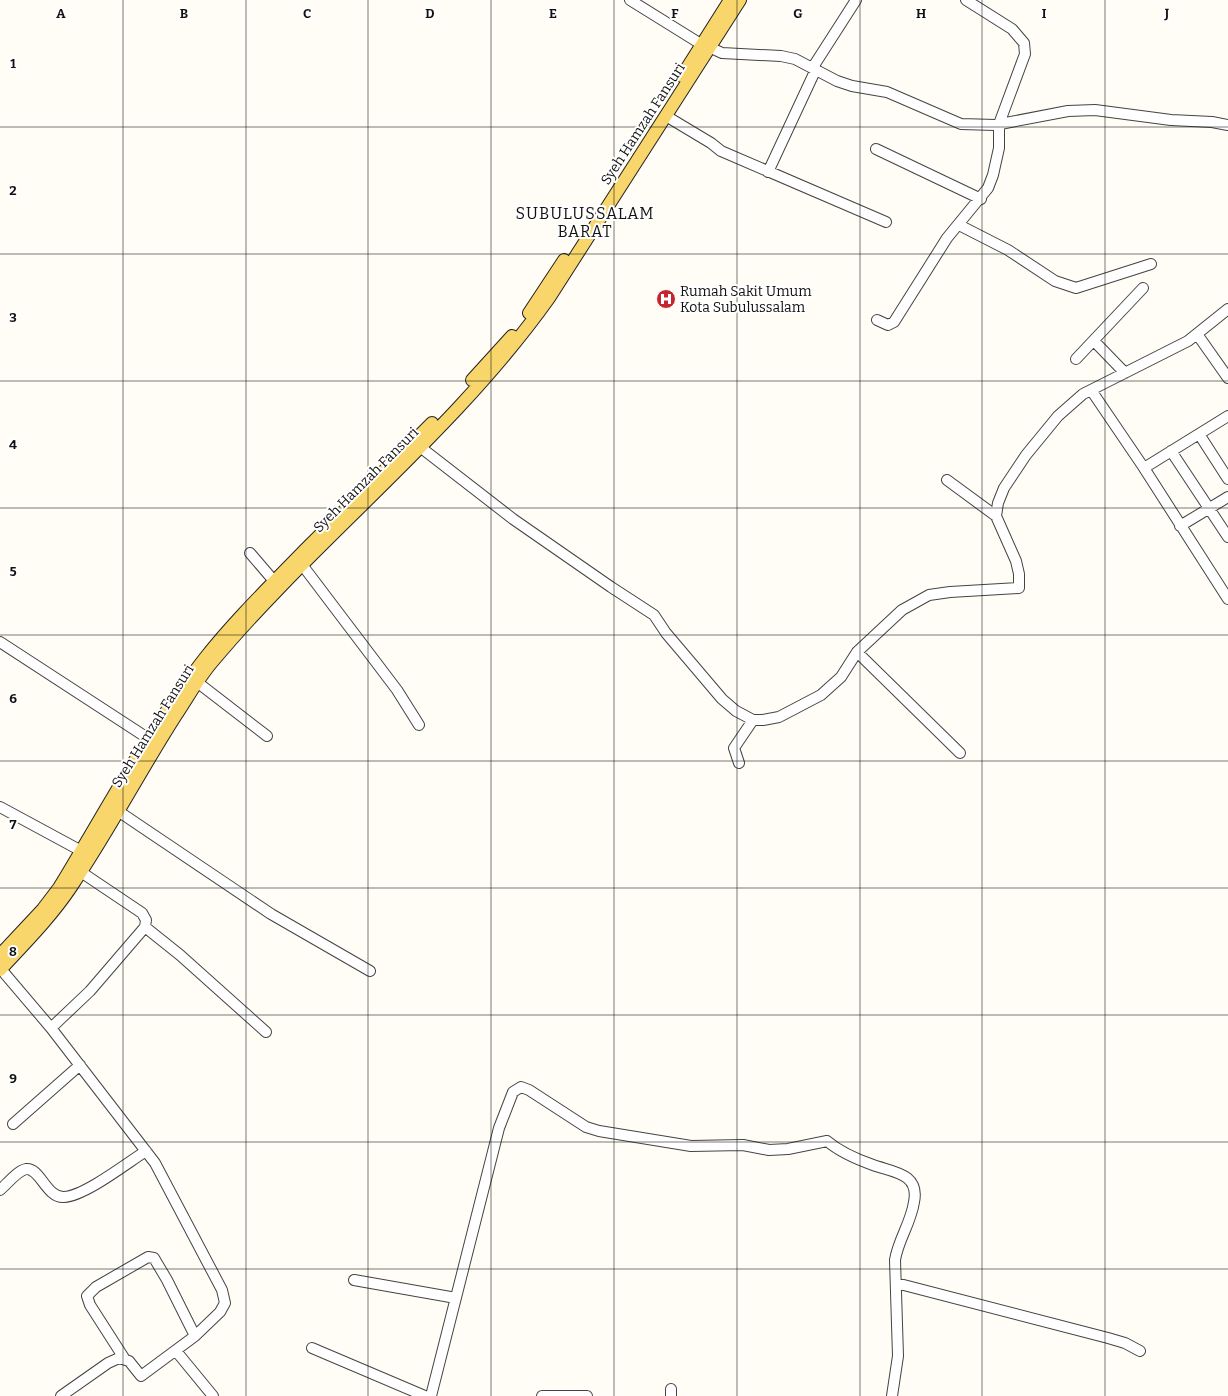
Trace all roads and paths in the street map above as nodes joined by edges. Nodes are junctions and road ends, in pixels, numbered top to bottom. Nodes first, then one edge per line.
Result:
1 (630, 0) edge
2 (730, 0) edge
3 (740, 0) edge
4 (856, 0) edge
5 (966, 0) edge
6 (706, 46) junction
7 (814, 68) junction
8 (666, 116) junction
9 (999, 124) junction
10 (1228, 125) edge
11 (876, 149) dead end
12 (768, 172) junction
13 (981, 199) junction
14 (886, 222) dead end
15 (959, 225) junction
16 (1151, 264) dead end
17 (1143, 288) dead end
18 (1228, 309) edge
19 (530, 318) junction
20 (877, 320) dead end
21 (1197, 334) junction
22 (1094, 341) junction
23 (1076, 360) dead end
24 (1125, 373) junction
25 (1228, 378) edge
26 (1091, 390) junction
27 (1228, 417) edge
28 (1199, 434) junction
29 (416, 445) junction
30 (1171, 451) junction
31 (1144, 468) junction
32 (1228, 479) edge
33 (947, 480) dead end
34 (1228, 497) edge
35 (1210, 509) junction
36 (996, 516) junction
37 (1180, 526) junction
38 (1228, 537) edge
39 (250, 553) dead end
40 (302, 566) junction
41 (274, 581) junction
42 (1228, 599) edge
43 (0, 642) edge
44 (857, 652) junction
45 (197, 682) junction
46 (183, 696) junction
47 (753, 720) junction
48 (419, 725) dead end
49 (267, 736) dead end
50 (149, 739) junction
51 (960, 753) dead end
52 (739, 763) dead end
53 (0, 807) edge
54 (118, 811) junction
55 (86, 854) junction
56 (81, 872) junction
57 (146, 927) junction
58 (0, 955) edge
59 (0, 969) edge
60 (370, 971) dead end
61 (51, 1028) junction
62 (266, 1032) dead end
63 (80, 1065) junction
64 (13, 1124) dead end
65 (146, 1151) junction
66 (0, 1190) edge
67 (354, 1280) dead end
68 (896, 1283) junction
69 (456, 1298) junction
70 (195, 1336) junction
71 (312, 1348) dead end
72 (176, 1351) junction
73 (1140, 1351) dead end
74 (124, 1358) junction
75 (61, 1396) edge
76 (213, 1396) edge
77 (425, 1396) edge
78 (431, 1396) edge
79 (542, 1396) edge
80 (587, 1396) edge
81 (892, 1396) edge

1 - 6 street
2 - 6 main road, Syeh Hamzah Fansuri
3 - 6 main road, Syeh Hamzah Fansuri
4 - 7 street
5 - 9 street
6 - 7 street
6 - 8 main road, Syeh Hamzah Fansuri
6 - 19 main road, Syeh Hamzah Fansuri
7 - 9 street
7 - 12 street
8 - 12 street
8 - 19 main road, Syeh Hamzah Fansuri
9 - 10 street
9 - 13 street
11 - 13 street
12 - 14 street
13 - 15 street
15 - 16 street
15 - 20 street
17 - 22 street
18 - 21 street
19 - 29 main road, Syeh Hamzah Fansuri
21 - 24 street
21 - 25 street
22 - 23 street
22 - 24 street
24 - 26 street
26 - 31 street
26 - 36 street
27 - 28 street
28 - 30 street
28 - 32 street
29 - 40 main road, Syeh Hamzah Fansuri
29 - 41 main road, Syeh Hamzah Fansuri
29 - 47 street
30 - 31 street
30 - 35 street
31 - 37 street
33 - 36 street
34 - 35 street
35 - 37 street
35 - 38 street
36 - 44 street
37 - 42 street
39 - 41 street
40 - 45 main road, Syeh Hamzah Fansuri
40 - 48 street
41 - 46 main road, Syeh Hamzah Fansuri
43 - 50 street
44 - 47 street
44 - 51 street
45 - 46 main road, Syeh Hamzah Fansuri
45 - 49 street
46 - 50 main road, Syeh Hamzah Fansuri
46 - 54 main road, Syeh Hamzah Fansuri
47 - 52 street
50 - 55 main road, Syeh Hamzah Fansuri
53 - 55 street
54 - 55 main road, Syeh Hamzah Fansuri
54 - 60 street
55 - 56 main road, Syeh Hamzah Fansuri
55 - 58 main road, Syeh Hamzah Fansuri
56 - 57 street
56 - 59 main road, Syeh Hamzah Fansuri
57 - 61 street
57 - 62 street
59 - 61 street
61 - 63 street
63 - 64 street
63 - 65 street
65 - 66 street
65 - 70 street
67 - 69 street
68 - 69 street
68 - 73 street
68 - 81 street
69 - 78 street
70 - 72 street
70 - 74 street
71 - 77 street
72 - 74 street
72 - 76 street
74 - 75 street
79 - 80 street

